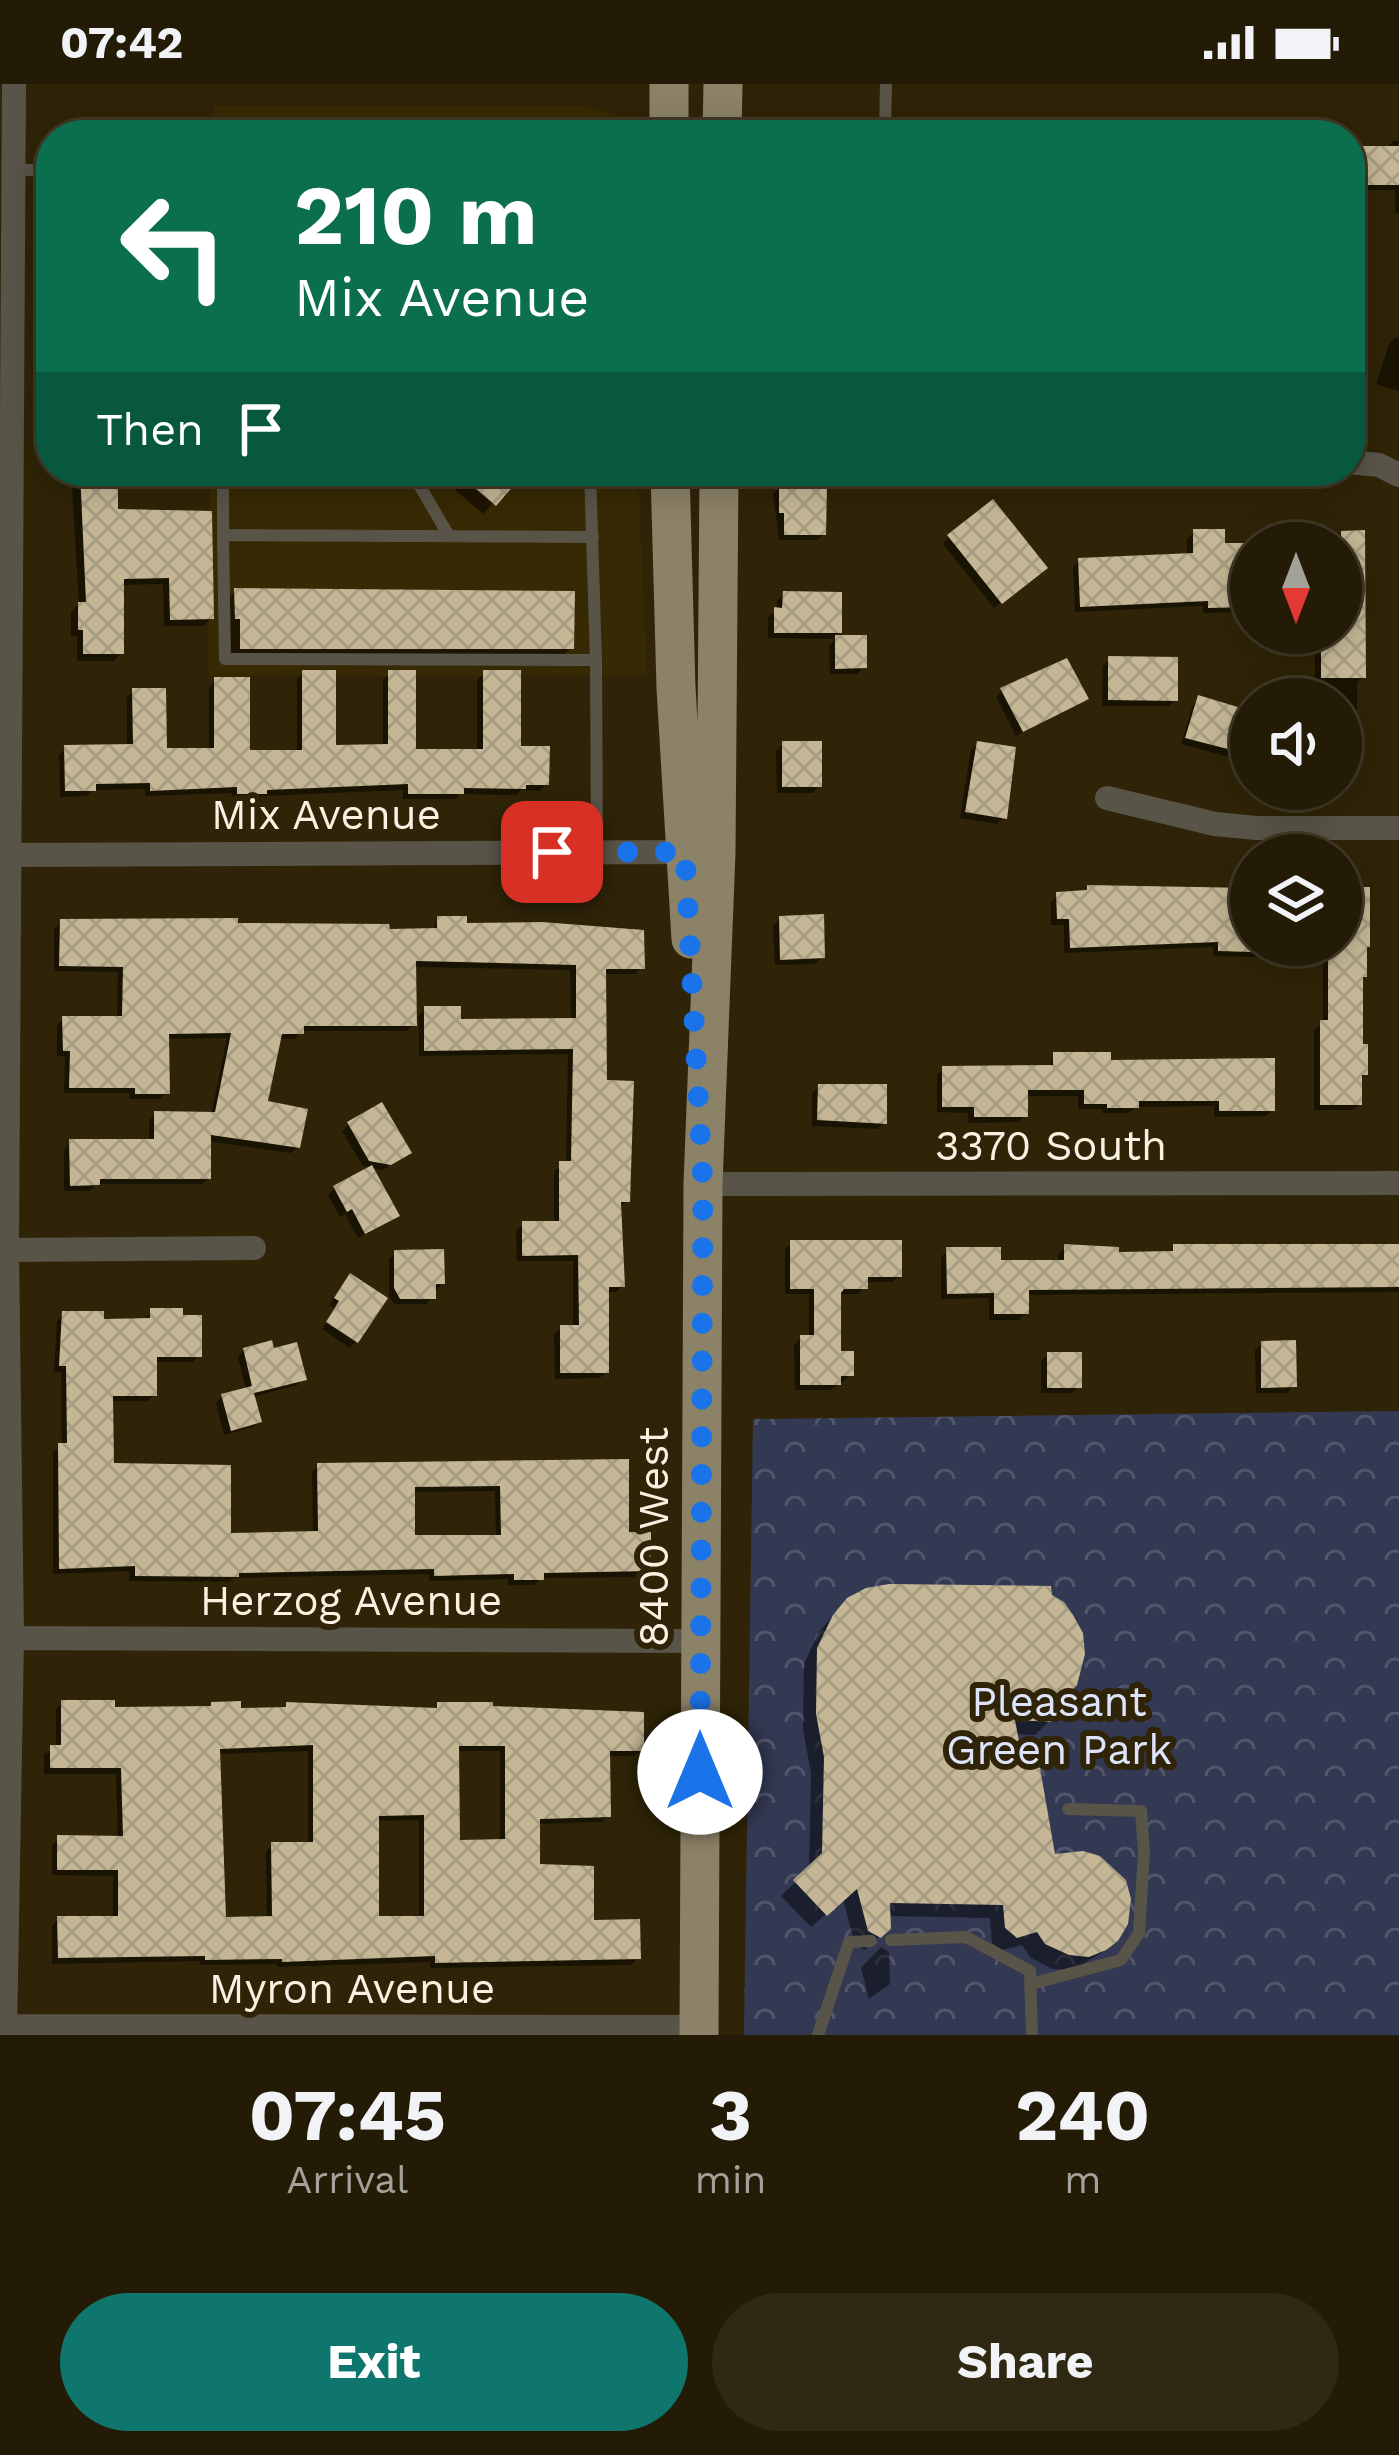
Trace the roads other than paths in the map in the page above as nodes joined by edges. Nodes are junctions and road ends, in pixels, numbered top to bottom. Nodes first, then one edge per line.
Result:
1 (14, 84) edge
2 (669, 84) edge
3 (723, 84) edge
4 (886, 84) edge
5 (669, 120) edge
6 (722, 120) edge
7 (885, 120) edge
8 (13, 170) junction
9 (36, 170) edge
10 (1365, 464) edge
11 (1398, 474) edge
12 (224, 486) edge
13 (420, 486) edge
14 (591, 486) edge
15 (671, 486) edge
16 (718, 486) edge
17 (224, 535) junction
18 (449, 536) junction
19 (593, 537) junction
20 (596, 660) junction
21 (1107, 798) dead end
22 (1399, 828) edge
23 (598, 852) junction
24 (700, 852) junction
25 (9, 855) junction
26 (1399, 1183) edge
27 (703, 1184) junction
28 (254, 1248) dead end
29 (7, 1250) junction
30 (6, 1638) edge
31 (701, 1641) junction
32 (1068, 1809) dead end
33 (891, 1940) dead end
34 (871, 1941) dead end
35 (1031, 1984) junction
36 (5, 2030) edge
37 (699, 2031) edge
38 (818, 2035) edge
39 (1032, 2035) edge

1 - 8 street
2 - 5 main road
3 - 6 main road
4 - 7 lane
8 - 9 lane
8 - 25 street
10 - 11 street
12 - 17 lane
13 - 18 lane
14 - 19 lane
15 - 24 main road, 8400 West
16 - 24 main road, 8400 West
17 - 18 lane
17 - 20 lane
18 - 19 lane
19 - 20 lane
20 - 23 lane
21 - 22 street
23 - 24 street, Mix Avenue
23 - 25 street, Mix Avenue
24 - 27 main road, 8400 West
25 - 29 street
26 - 27 street, 3370 South
27 - 31 main road, 8400 West
28 - 29 street
29 - 30 street
30 - 31 street, Herzog Avenue
30 - 36 street
31 - 37 main road, 8400 West
32 - 35 lane
33 - 35 lane
34 - 38 lane
35 - 39 lane
36 - 37 street, Myron Avenue

